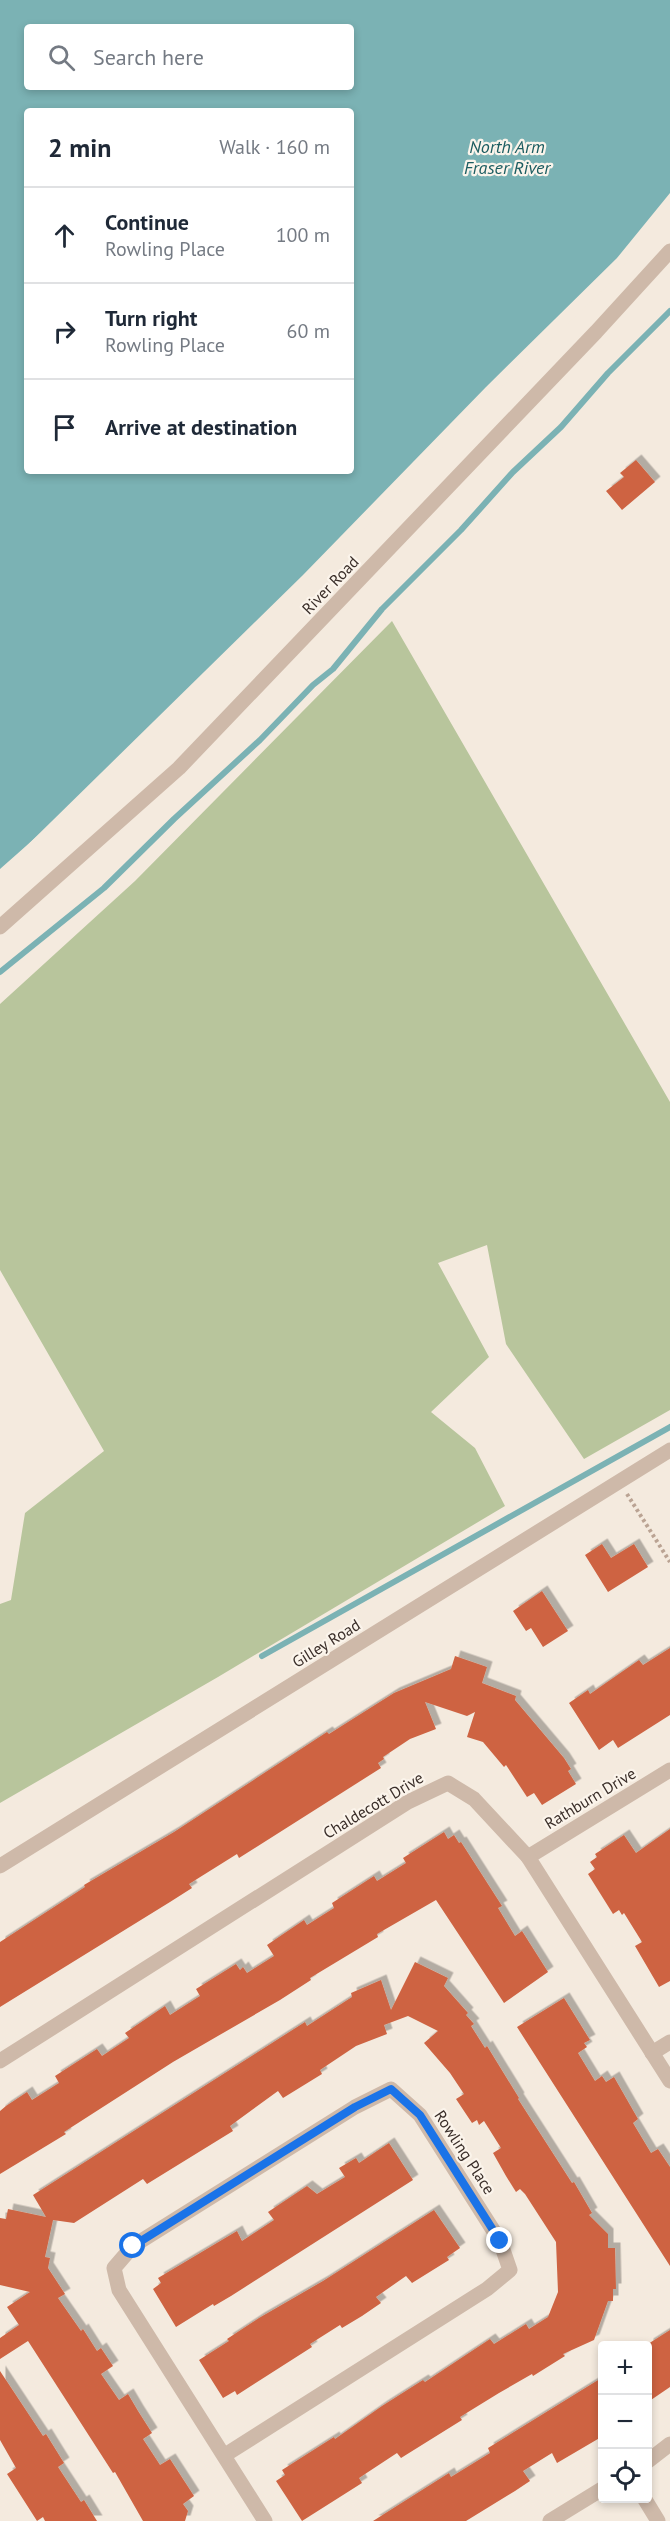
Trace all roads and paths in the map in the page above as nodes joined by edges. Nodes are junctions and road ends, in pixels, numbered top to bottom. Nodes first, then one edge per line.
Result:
1 (670, 250) edge
2 (0, 927) edge
3 (670, 1450) edge
4 (620, 1482) junction
5 (670, 1562) edge
6 (670, 1770) edge
7 (528, 1857) junction
8 (0, 1866) edge
9 (670, 2042) edge
10 (652, 2053) junction
11 (0, 2061) edge
12 (670, 2081) edge
13 (670, 2444) edge
14 (225, 2455) junction
15 (652, 2458) edge
16 (598, 2492) edge
17 (647, 2503) edge
18 (265, 2521) edge
19 (550, 2521) edge
20 (658, 2521) edge

1 - 2 street, River Road
3 - 4 street, Gilley Road
4 - 5 path
4 - 8 street, Gilley Road
6 - 7 street, Rathburn Drive
7 - 10 street, Chaldecott Drive
7 - 11 street, Chaldecott Drive
9 - 10 street
10 - 12 street, Chaldecott Drive
13 - 15 street
14 - 14 street, Rowling Place
14 - 18 street, Rowling Place
16 - 19 street
17 - 20 street

